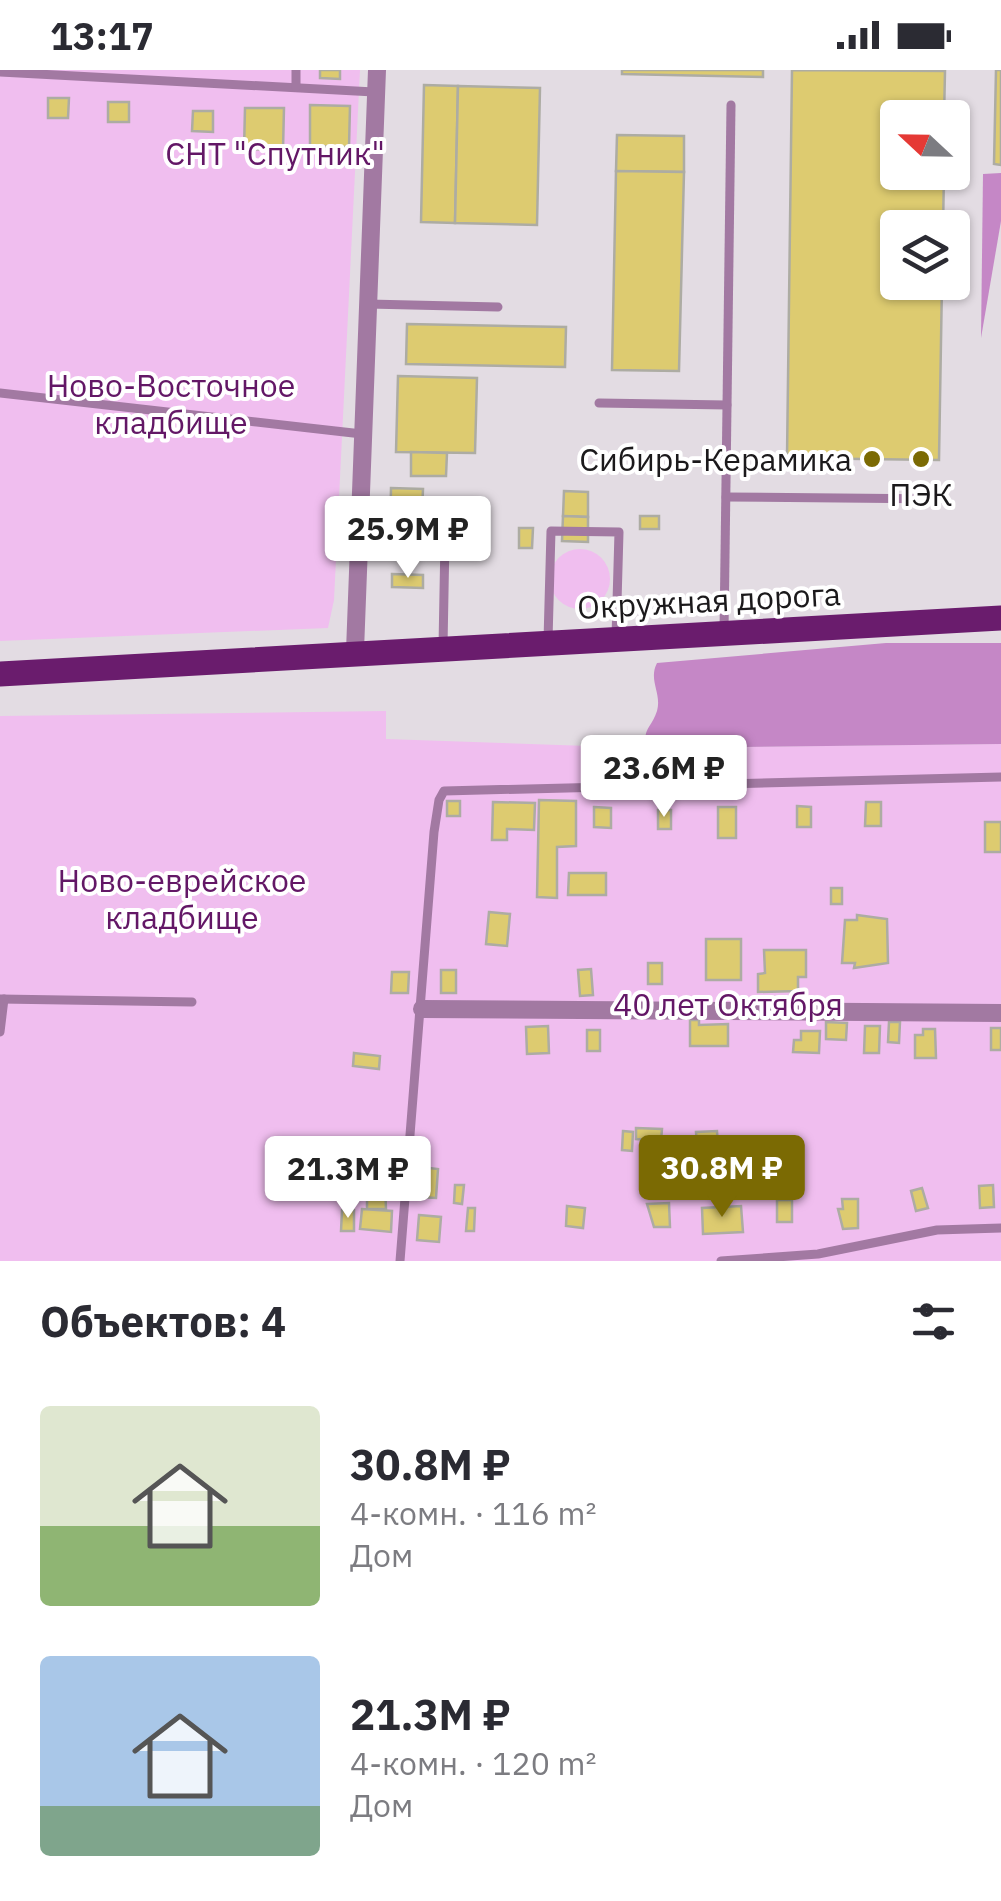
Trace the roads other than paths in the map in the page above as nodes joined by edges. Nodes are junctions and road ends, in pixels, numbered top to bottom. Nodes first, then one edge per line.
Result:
1 (296, 70) edge
2 (377, 70) edge
3 (0, 72) edge
4 (85, 73) edge
5 (296, 87) junction
6 (374, 92) junction
7 (731, 105) dead end
8 (368, 304) junction
9 (498, 307) dead end
10 (0, 393) edge
11 (598, 404) dead end
12 (727, 405) junction
13 (362, 434) junction
14 (726, 496) junction
15 (943, 500) dead end
16 (445, 539) dead end
17 (1001, 618) edge
18 (724, 632) junction
19 (616, 637) junction
20 (548, 640) junction
21 (442, 646) junction
22 (355, 650) junction
23 (0, 674) edge
24 (1001, 777) edge
25 (2, 999) edge
26 (192, 1002) dead end
27 (422, 1009) junction
28 (1001, 1013) edge
29 (0, 1032) edge
30 (1001, 1228) edge
31 (400, 1261) edge
32 (721, 1261) edge

1 - 5 lane
2 - 6 street
3 - 4 lane
4 - 5 lane
5 - 6 lane
6 - 8 street
7 - 12 lane
8 - 9 lane
8 - 13 street
10 - 13 lane
11 - 12 lane
12 - 14 lane
13 - 22 street
14 - 15 lane
14 - 18 lane
16 - 21 lane
17 - 18 main road, Окружная дорога
18 - 19 main road, Окружная дорога
19 - 20 main road, Окружная дорога
19 - 20 lane
20 - 21 main road, Окружная дорога
21 - 22 main road, Окружная дорога
22 - 23 main road, Окружная дорога
24 - 27 lane
25 - 26 lane
25 - 29 lane
27 - 28 street
27 - 31 lane
30 - 32 lane

